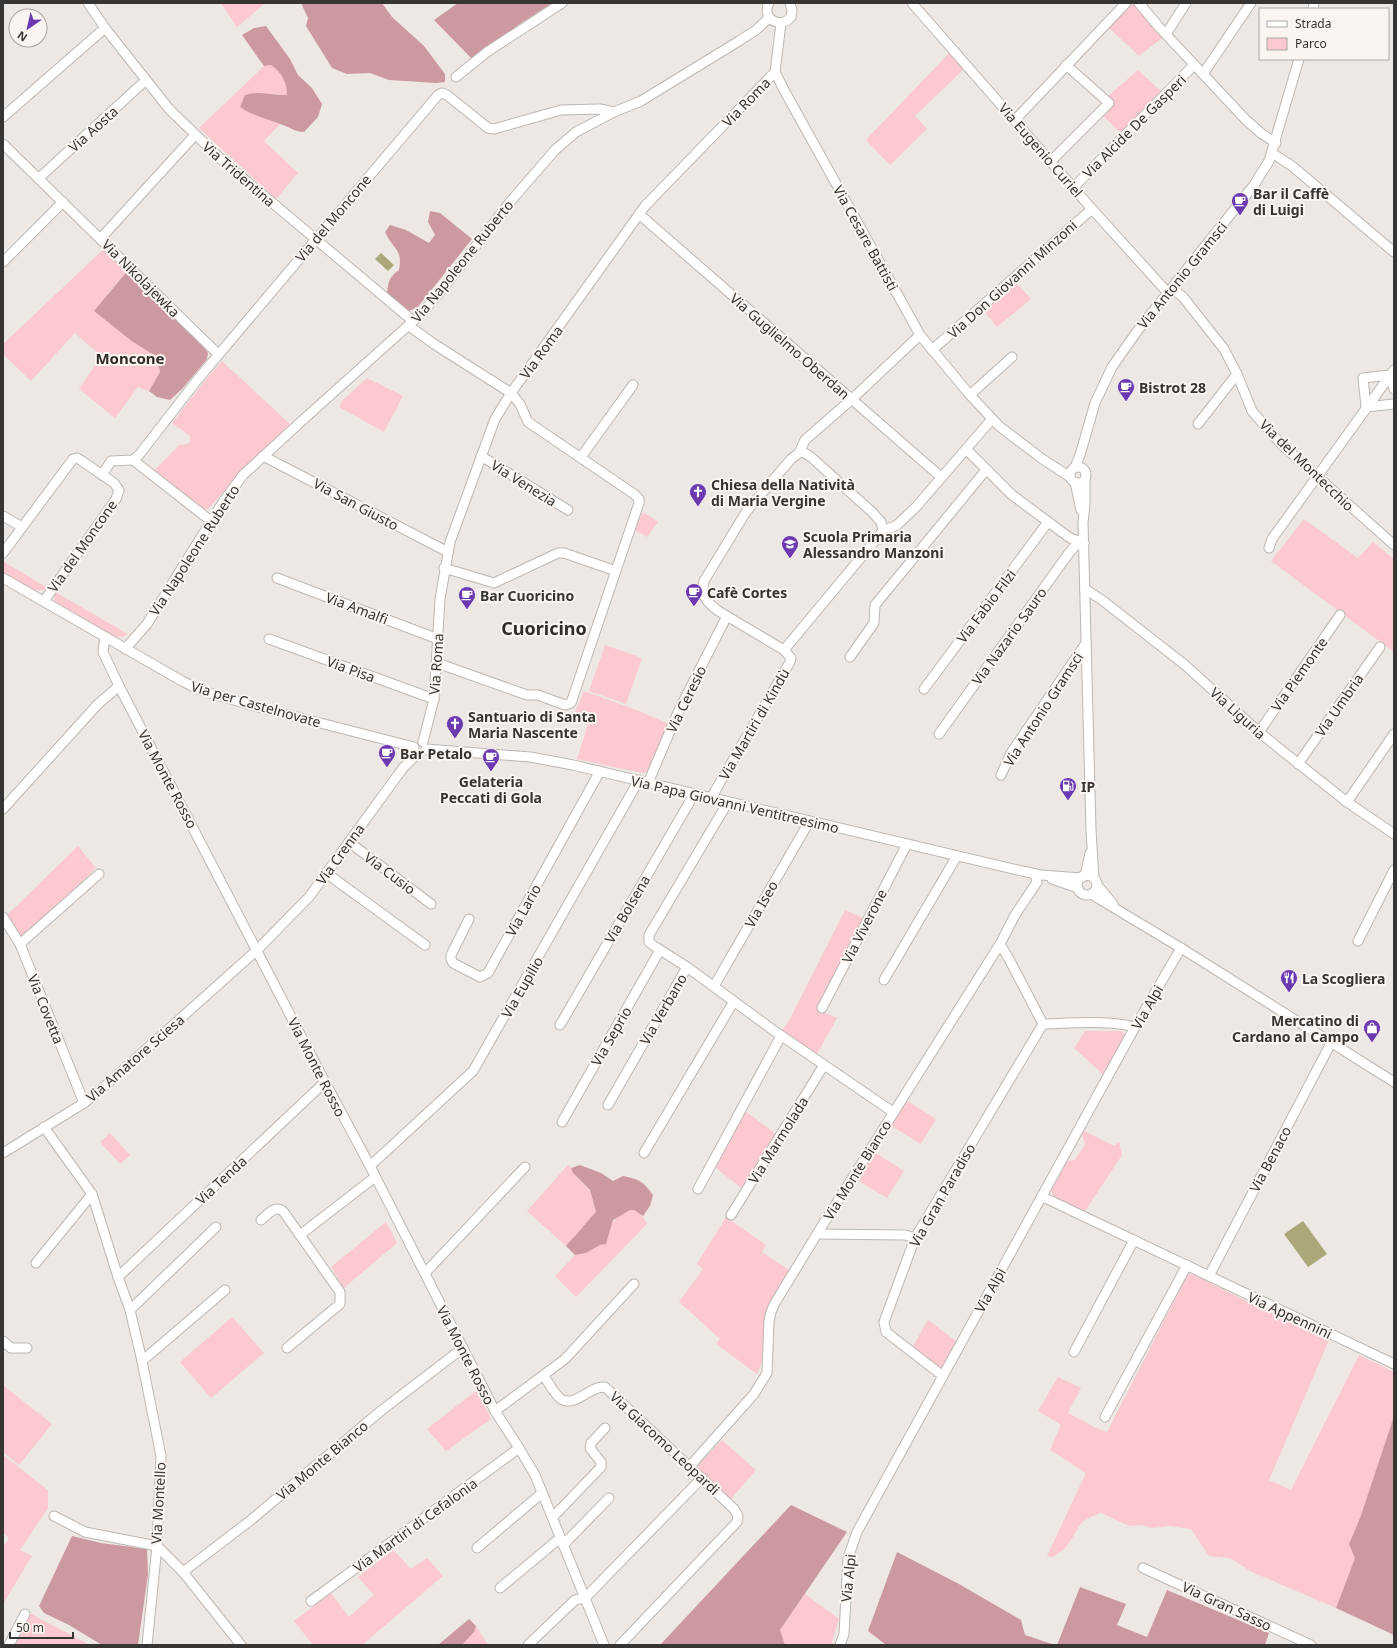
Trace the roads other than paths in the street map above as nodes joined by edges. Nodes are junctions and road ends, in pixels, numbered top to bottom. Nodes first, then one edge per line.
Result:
1 (88, 3) edge
2 (562, 3) edge
3 (768, 3) edge
4 (1126, 3) edge
5 (1139, 3) edge
6 (1186, 3) edge
7 (1251, 3) edge
8 (792, 4) edge
9 (914, 4) edge
10 (769, 18) junction
11 (781, 23) junction
12 (105, 28) junction
13 (1166, 34) junction
14 (1299, 60) edge
15 (1194, 64) junction
16 (1066, 65) junction
17 (775, 72) junction
18 (1203, 74) junction
19 (456, 77) dead end
20 (146, 80) junction
21 (614, 112) junction
22 (3, 117) edge
23 (1015, 120) junction
24 (195, 135) junction
25 (1276, 143) junction
26 (3, 144) edge
27 (1272, 153) junction
28 (1051, 161) junction
29 (39, 178) junction
30 (1074, 187) junction
31 (63, 202) junction
32 (1092, 209) junction
33 (639, 214) junction
34 (101, 238) junction
35 (316, 239) junction
36 (1394, 252) edge
37 (3, 262) edge
38 (1170, 290) junction
39 (411, 324) junction
40 (920, 335) junction
41 (932, 350) junction
42 (218, 354) junction
43 (1012, 357) dead end
44 (1392, 372) edge
45 (1237, 374) junction
46 (633, 384) dead end
47 (1394, 390) edge
48 (511, 393) junction
49 (970, 395) junction
50 (852, 399) junction
51 (1394, 404) edge
52 (1366, 407) junction
53 (992, 419) junction
54 (1198, 424) dead end
55 (966, 449) junction
56 (799, 453) junction
57 (263, 456) junction
58 (481, 456) junction
59 (581, 457) junction
60 (133, 460) junction
61 (986, 470) junction
62 (1075, 473) junction
63 (102, 475) junction
64 (1317, 477) junction
65 (941, 478) junction
66 (568, 510) dead end
67 (3, 516) edge
68 (211, 521) junction
69 (1048, 522) junction
70 (1083, 523) junction
71 (22, 527) junction
72 (883, 531) junction
73 (1084, 543) junction
74 (1394, 545) edge
75 (1269, 548) dead end
76 (448, 552) junction
77 (3, 553) edge
78 (444, 568) junction
79 (616, 571) junction
80 (3, 578) edge
81 (277, 578) dead end
82 (1085, 589) junction
83 (44, 601) junction
84 (1340, 615) dead end
85 (727, 616) junction
86 (105, 638) junction
87 (269, 639) dead end
88 (438, 639) junction
89 (1086, 642) junction
90 (1380, 646) dead end
91 (125, 649) junction
92 (784, 650) junction
93 (850, 657) dead end
94 (437, 663) junction
95 (119, 686) junction
96 (924, 689) dead end
97 (434, 699) junction
98 (1259, 732) junction
99 (939, 734) dead end
100 (1394, 734) edge
101 (425, 746) junction
102 (415, 750) junction
103 (1298, 764) junction
104 (600, 771) junction
105 (1001, 776) dead end
106 (643, 782) junction
107 (693, 794) junction
108 (711, 798) junction
109 (728, 802) junction
110 (1347, 802) junction
111 (3, 809) edge
112 (809, 822) junction
113 (1394, 834) edge
114 (349, 842) junction
115 (906, 844) junction
116 (1092, 848) junction
117 (957, 856) junction
118 (1394, 870) edge
119 (326, 873) junction
120 (99, 874) dead end
121 (1038, 874) junction
122 (1083, 877) junction
123 (1096, 882) junction
124 (1078, 888) junction
125 (1091, 894) junction
126 (431, 904) dead end
127 (1116, 908) junction
128 (3, 917) edge
129 (469, 919) dead end
130 (1358, 941) dead end
131 (20, 944) junction
132 (1000, 944) junction
133 (425, 945) dead end
134 (1181, 948) junction
135 (257, 950) junction
136 (660, 950) junction
137 (687, 967) junction
138 (884, 980) dead end
139 (714, 986) junction
140 (734, 1001) junction
141 (822, 1008) dead end
142 (1043, 1024) junction
143 (560, 1025) dead end
144 (1135, 1027) junction
145 (781, 1036) junction
146 (1331, 1043) junction
147 (824, 1065) junction
148 (324, 1082) junction
149 (1394, 1082) edge
150 (84, 1103) junction
151 (608, 1105) dead end
152 (893, 1112) junction
153 (562, 1122) dead end
154 (44, 1127) junction
155 (3, 1153) edge
156 (644, 1153) dead end
157 (370, 1166) junction
158 (525, 1167) dead end
159 (376, 1177) junction
160 (698, 1189) dead end
161 (92, 1194) junction
162 (1043, 1197) junction
163 (731, 1215) dead end
164 (261, 1220) dead end
165 (216, 1226) dead end
166 (300, 1234) junction
167 (817, 1234) junction
168 (915, 1238) junction
169 (1134, 1240) junction
170 (36, 1263) dead end
171 (1187, 1265) junction
172 (425, 1273) junction
173 (1209, 1276) junction
174 (118, 1277) junction
175 (634, 1284) dead end
176 (224, 1290) dead end
177 (130, 1310) junction
178 (3, 1341) edge
179 (27, 1348) dead end
180 (287, 1348) dead end
181 (463, 1348) junction
182 (1074, 1352) dead end
183 (142, 1362) junction
184 (1394, 1364) edge
185 (544, 1376) junction
186 (943, 1376) junction
187 (495, 1411) junction
188 (1105, 1417) dead end
189 (605, 1428) dead end
190 (519, 1448) junction
191 (690, 1466) junction
192 (702, 1478) junction
193 (542, 1492) junction
194 (609, 1498) dead end
195 (54, 1516) dead end
196 (553, 1517) junction
197 (562, 1542) junction
198 (157, 1546) junction
199 (477, 1548) dead end
200 (1143, 1568) dead end
201 (183, 1572) junction
202 (500, 1588) dead end
203 (585, 1598) junction
204 (311, 1601) dead end
205 (25, 1614) dead end
206 (9, 1645) edge
207 (146, 1645) edge
208 (241, 1645) edge
209 (528, 1645) edge
210 (604, 1645) edge
211 (620, 1645) edge
212 (840, 1645) edge
213 (1311, 1645) edge

1 - 12 street, Via Tridentina
2 - 19 street
3 - 10 street
4 - 16 street
5 - 13 street
6 - 13 street
7 - 18 street
8 - 11 street
9 - 23 street, Via Eugenio Curiel
10 - 11 street
10 - 21 street, Via Napoleone Ruberto
11 - 17 street, Via Roma
12 - 20 street, Via Tridentina
12 - 22 street
13 - 15 street
14 - 25 street, Via Antonio Gramsci
15 - 18 street
15 - 30 street, Via Alcide De Gasperi
16 - 23 street
16 - 28 street
17 - 33 street, Via Roma
17 - 40 street, Via Cesare Battisti
18 - 25 street
20 - 24 street, Via Tridentina
20 - 29 street, Via Aosta
21 - 35 street, Via del Moncone
21 - 39 street, Via Napoleone Ruberto
23 - 28 street, Via Eugenio Curiel
24 - 34 street
24 - 35 street, Via Tridentina
25 - 27 street, Via Antonio Gramsci
26 - 29 street, Via Nikolajewka
27 - 36 street
27 - 38 street, Via Antonio Gramsci
28 - 30 street, Via Eugenio Curiel
29 - 31 street, Via Nikolajewka
30 - 32 street, Via Eugenio Curiel
31 - 34 street, Via Nikolajewka
31 - 37 street
32 - 38 street, Via Eugenio Curiel
32 - 41 street, Via Don Giovanni Minzoni
33 - 48 street, Via Roma
33 - 50 street, Via Guglielmo Oberdan
34 - 42 street, Via Nikolajewka
35 - 39 street, Via Tridentina
35 - 42 street, Via del Moncone
38 - 45 street, Via del Montecchio
38 - 62 street, Via Antonio Gramsci
39 - 48 street, Via Tridentina
39 - 57 street, Via Napoleone Ruberto
40 - 41 street, Via Cesare Battisti
40 - 50 street, Via Martiri di Kindù
41 - 49 street, Via Cesare Battisti
42 - 60 street, Via del Moncone
43 - 49 street
44 - 47 street
44 - 52 street
44 - 52 street
45 - 54 street
45 - 64 street, Via del Montecchio
46 - 59 street
48 - 58 street, Via Roma
48 - 59 street
49 - 53 street, Via Cesare Battisti
50 - 56 street, Via Martiri di Kindù
50 - 65 street, Via Guglielmo Oberdan
51 - 52 street
52 - 64 street
53 - 55 street, Via Martiri di Kindù
53 - 62 street, Via Cesare Battisti
55 - 61 street
55 - 65 street, Via Martiri di Kindù
56 - 72 street
56 - 85 street, Via Martiri di Kindù
57 - 68 street, Via Napoleone Ruberto
57 - 76 street, Via San Giusto
58 - 66 street, Via Venezia
58 - 76 street, Via Roma
59 - 79 street
60 - 63 street
60 - 68 street
61 - 69 street
61 - 93 street
62 - 70 street, Via Antonio Gramsci
62 - 70 street, Via Antonio Gramsci
63 - 71 street, Via del Moncone
63 - 83 street, Via del Moncone
64 - 74 street, Via del Montecchio
64 - 75 street
65 - 72 street, Via Martiri di Kindù
67 - 71 street
68 - 91 street, Via Napoleone Ruberto
69 - 73 street
69 - 96 street, Via Fabio Filzi
70 - 73 street, Via Antonio Gramsci
71 - 77 street, Via del Moncone
72 - 92 street, Via Martiri di Kindù
73 - 82 street, Via Antonio Gramsci
73 - 99 street, Via Nazario Sauro
76 - 78 street, Via Roma
78 - 79 street
78 - 88 street, Via Roma
79 - 94 street
80 - 83 street, Via per Castelnovate
81 - 88 street, Via Amalfi
82 - 89 street, Via Antonio Gramsci
82 - 98 street, Via Liguria
83 - 86 street, Via per Castelnovate
84 - 98 street, Via Piemonte
85 - 92 street, Via Martiri di Kindù
85 - 106 street, Via Ceresio
86 - 91 street, Via per Castelnovate
86 - 95 street, Via Monte Rosso
87 - 97 street, Via Pisa
88 - 94 street, Via Roma
89 - 105 street, Via Antonio Gramsci
89 - 116 street, Via Antonio Gramsci
90 - 103 street, Via Umbria
91 - 102 street, Via per Castelnovate
92 - 108 street, Via Martiri di Kindù
94 - 97 street, Via Roma
95 - 111 street
95 - 135 street, Via Monte Rosso
97 - 101 street, Via Roma
98 - 103 street, Via Liguria
100 - 110 street
101 - 102 street, Via Crenna
101 - 104 street, Via Papa Giovanni Ventitreesimo
102 - 114 street, Via Crenna
103 - 110 street, Via Liguria
104 - 106 street, Via Papa Giovanni Ventitreesimo
104 - 129 street, Via Lario
106 - 107 street, Via Papa Giovanni Ventitreesimo
106 - 157 street, Via Eupilio
107 - 108 street, Via Papa Giovanni Ventitreesimo
107 - 143 street, Via Bolsena
108 - 109 street, Via Papa Giovanni Ventitreesimo
109 - 112 street, Via Papa Giovanni Ventitreesimo
109 - 136 street, Via Verbano
110 - 113 street, Via Liguria
112 - 115 street, Via Papa Giovanni Ventitreesimo
112 - 139 street, Via Iseo
114 - 119 street, Via Crenna
114 - 126 street, Via Cusio
115 - 117 street, Via Papa Giovanni Ventitreesimo
115 - 141 street, Via Viverone
116 - 122 street, Via Antonio Gramsci
116 - 123 street, Via Antonio Gramsci
117 - 121 street, Via Papa Giovanni Ventitreesimo
117 - 138 street
118 - 130 street
119 - 133 street
119 - 135 street, Via Crenna
120 - 131 street
121 - 122 street, Via Papa Giovanni Ventitreesimo
121 - 124 street, Via Papa Giovanni Ventitreesimo
121 - 132 street, Via Monte Bianco
122 - 123 street, Via Papa Giovanni Ventitreesimo
122 - 124 street
123 - 125 street
123 - 127 street, Via Papa Giovanni Ventitreesimo
124 - 125 street, Via Papa Giovanni Ventitreesimo
125 - 127 street, Via Papa Giovanni Ventitreesimo
127 - 134 street, Via Papa Giovanni Ventitreesimo
128 - 131 street, Via Covetta
131 - 150 street, Via Covetta
132 - 142 street
132 - 152 street, Via Monte Bianco
134 - 144 street, Via Alpi
134 - 146 street, Via Papa Giovanni Ventitreesimo
135 - 148 street, Via Monte Rosso
135 - 150 street, Via Amatore Sciesa
136 - 137 street, Via Verbano
136 - 153 street, Via Seprio
137 - 139 street
137 - 151 street, Via Verbano
139 - 140 street
140 - 145 street
140 - 156 street
142 - 144 street
142 - 168 street, Via Gran Paradiso
144 - 162 street, Via Alpi
145 - 147 street
145 - 160 street
146 - 149 street, Via Papa Giovanni Ventitreesimo
146 - 173 street, Via Benaco
147 - 152 street
147 - 163 street, Via Marmolada
148 - 157 street, Via Monte Rosso
148 - 174 street, Via Tenda
150 - 154 street, Via Amatore Sciesa
152 - 167 street, Via Monte Bianco
154 - 155 street, Via Amatore Sciesa
154 - 161 street, Via Montello
157 - 159 street, Via Monte Rosso
158 - 172 street
159 - 166 street
159 - 172 street, Via Monte Rosso
161 - 170 street
161 - 174 street, Via Montello
162 - 169 street, Via Appennini
162 - 186 street, Via Alpi
164 - 166 street
165 - 177 street
166 - 180 street
167 - 168 street
167 - 191 street, Via Monte Bianco
168 - 186 street, Via Gran Paradiso
169 - 171 street, Via Appennini
169 - 182 street
171 - 173 street, Via Appennini
171 - 188 street
172 - 181 street, Via Monte Rosso
173 - 184 street, Via Appennini
174 - 177 street, Via Montello
175 - 185 street
176 - 183 street
177 - 183 street, Via Montello
178 - 179 street
181 - 187 street, Via Monte Rosso
181 - 201 street, Via Monte Bianco
183 - 198 street, Via Montello
185 - 187 street
185 - 191 street, Via Giacomo Leopardi
186 - 212 street, Via Alpi
187 - 190 street, Via Monte Rosso
189 - 196 street
190 - 193 street, Via Monte Rosso
190 - 204 street, Via Martiri di Cefalonia
191 - 192 street, Via Giacomo Leopardi
192 - 203 street
192 - 211 street, Via Giacomo Leopardi
193 - 196 street, Via Monte Rosso
193 - 199 street
194 - 197 street
195 - 198 street
196 - 197 street, Via Monte Rosso
197 - 202 street
197 - 203 street, Via Monte Rosso
198 - 201 street
198 - 207 street, Via Montello
200 - 213 street, Via Gran Sasso
201 - 208 street
203 - 209 street
203 - 210 street, Via Monte Rosso
205 - 206 street

